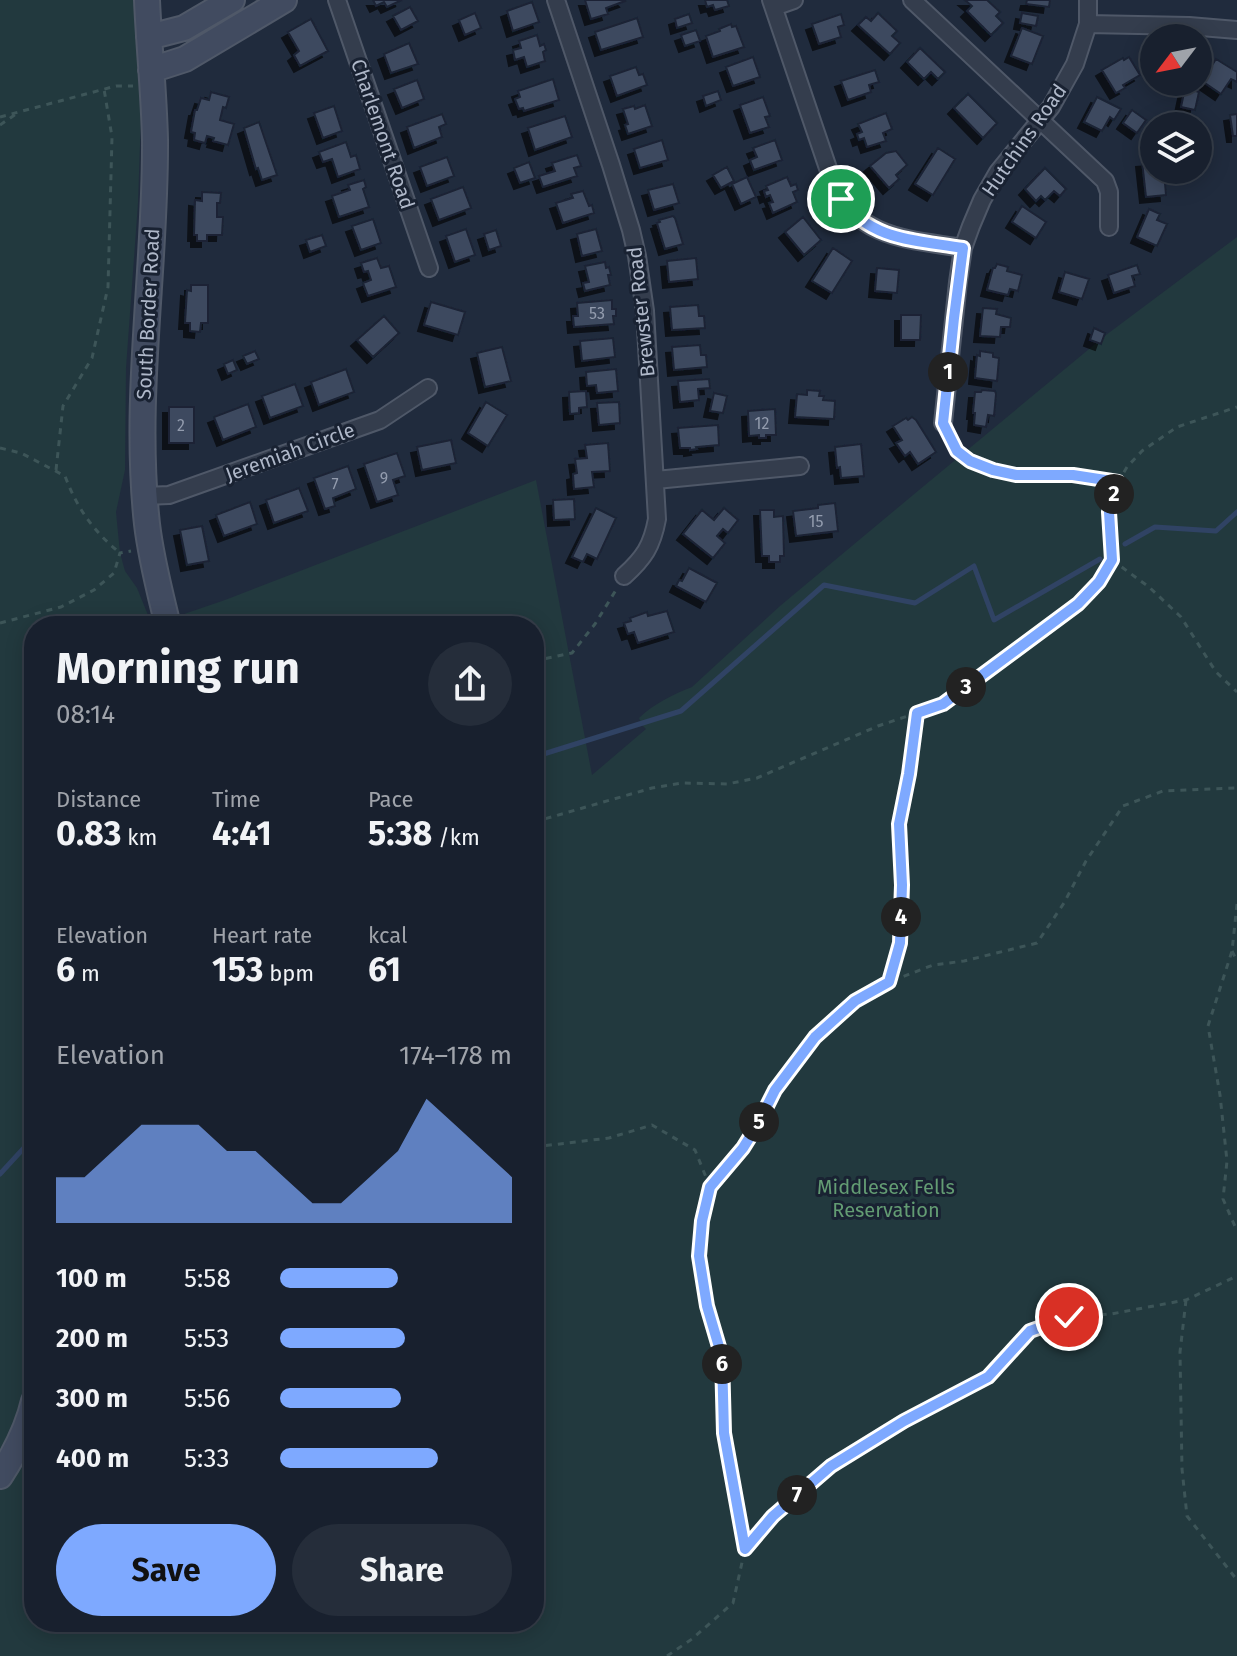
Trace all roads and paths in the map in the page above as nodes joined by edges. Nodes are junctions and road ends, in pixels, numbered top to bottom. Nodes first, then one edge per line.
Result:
1 (147, 0) edge
2 (232, 0) edge
3 (284, 0) edge
4 (337, 0) edge
5 (556, 0) edge
6 (794, 0) edge
7 (912, 0) edge
8 (1088, 0) edge
9 (772, 4) edge
10 (1088, 24) junction
11 (1237, 30) edge
12 (149, 37) junction
13 (152, 78) junction
14 (104, 89) junction
15 (22, 110) junction
16 (0, 117) edge
17 (1041, 121) junction
18 (0, 125) edge
19 (1109, 227) dead end
20 (963, 248) junction
21 (429, 268) dead end
22 (428, 388) dead end
23 (1237, 407) edge
24 (943, 423) joint
25 (0, 448) edge
26 (800, 466) dead end
27 (56, 470) junction
28 (656, 480) junction
29 (1118, 482) junction
30 (145, 496) junction
31 (150, 547) junction
32 (120, 553) junction
33 (1112, 560) junction
34 (624, 576) joint
35 (27, 616) edge
36 (166, 616) edge
37 (24, 617) edge
38 (0, 623) edge
39 (544, 659) edge
40 (1237, 692) edge
41 (917, 713) junction
42 (1237, 788) edge
43 (544, 819) edge
44 (1237, 904) edge
45 (1232, 951) junction
46 (1237, 961) edge
47 (889, 982) junction
48 (544, 1146) edge
49 (710, 1187) junction
50 (1237, 1231) edge
51 (1237, 1276) edge
52 (1186, 1300) junction
53 (24, 1430) edge
54 (0, 1476) edge
55 (745, 1549) junction
56 (1237, 1580) edge
57 (667, 1656) edge

1 - 12 main road, South Border Road
2 - 12 main road
3 - 13 main road
4 - 21 street, Charlemont Road
5 - 28 street, Brewster Road
6 - 9 street
7 - 17 street
8 - 10 street, Hutchins Road
9 - 20 street
10 - 11 street
10 - 17 street, Hutchins Road
12 - 13 main road, South Border Road
13 - 14 path
13 - 30 main road, South Border Road
14 - 15 path
14 - 27 path
15 - 16 path
15 - 18 path
17 - 19 street
17 - 20 street, Hutchins Road
20 - 24 street, Hutchins Road
22 - 30 street, Jeremiah Circle
23 - 29 path
24 - 29 path
25 - 27 path
26 - 28 street
27 - 32 path
28 - 34 street, Brewster Road
29 - 33 path
30 - 31 main road, South Border Road
31 - 32 path
31 - 36 main road, South Border Road
32 - 35 path
33 - 40 path
33 - 41 path
34 - 39 path
37 - 38 path
41 - 43 path
41 - 47 path
42 - 47 path
44 - 45 path
45 - 46 path
45 - 50 path
47 - 49 path
48 - 49 path
49 - 55 path
51 - 52 path
52 - 55 path
52 - 56 path
53 - 54 main road
55 - 57 path

